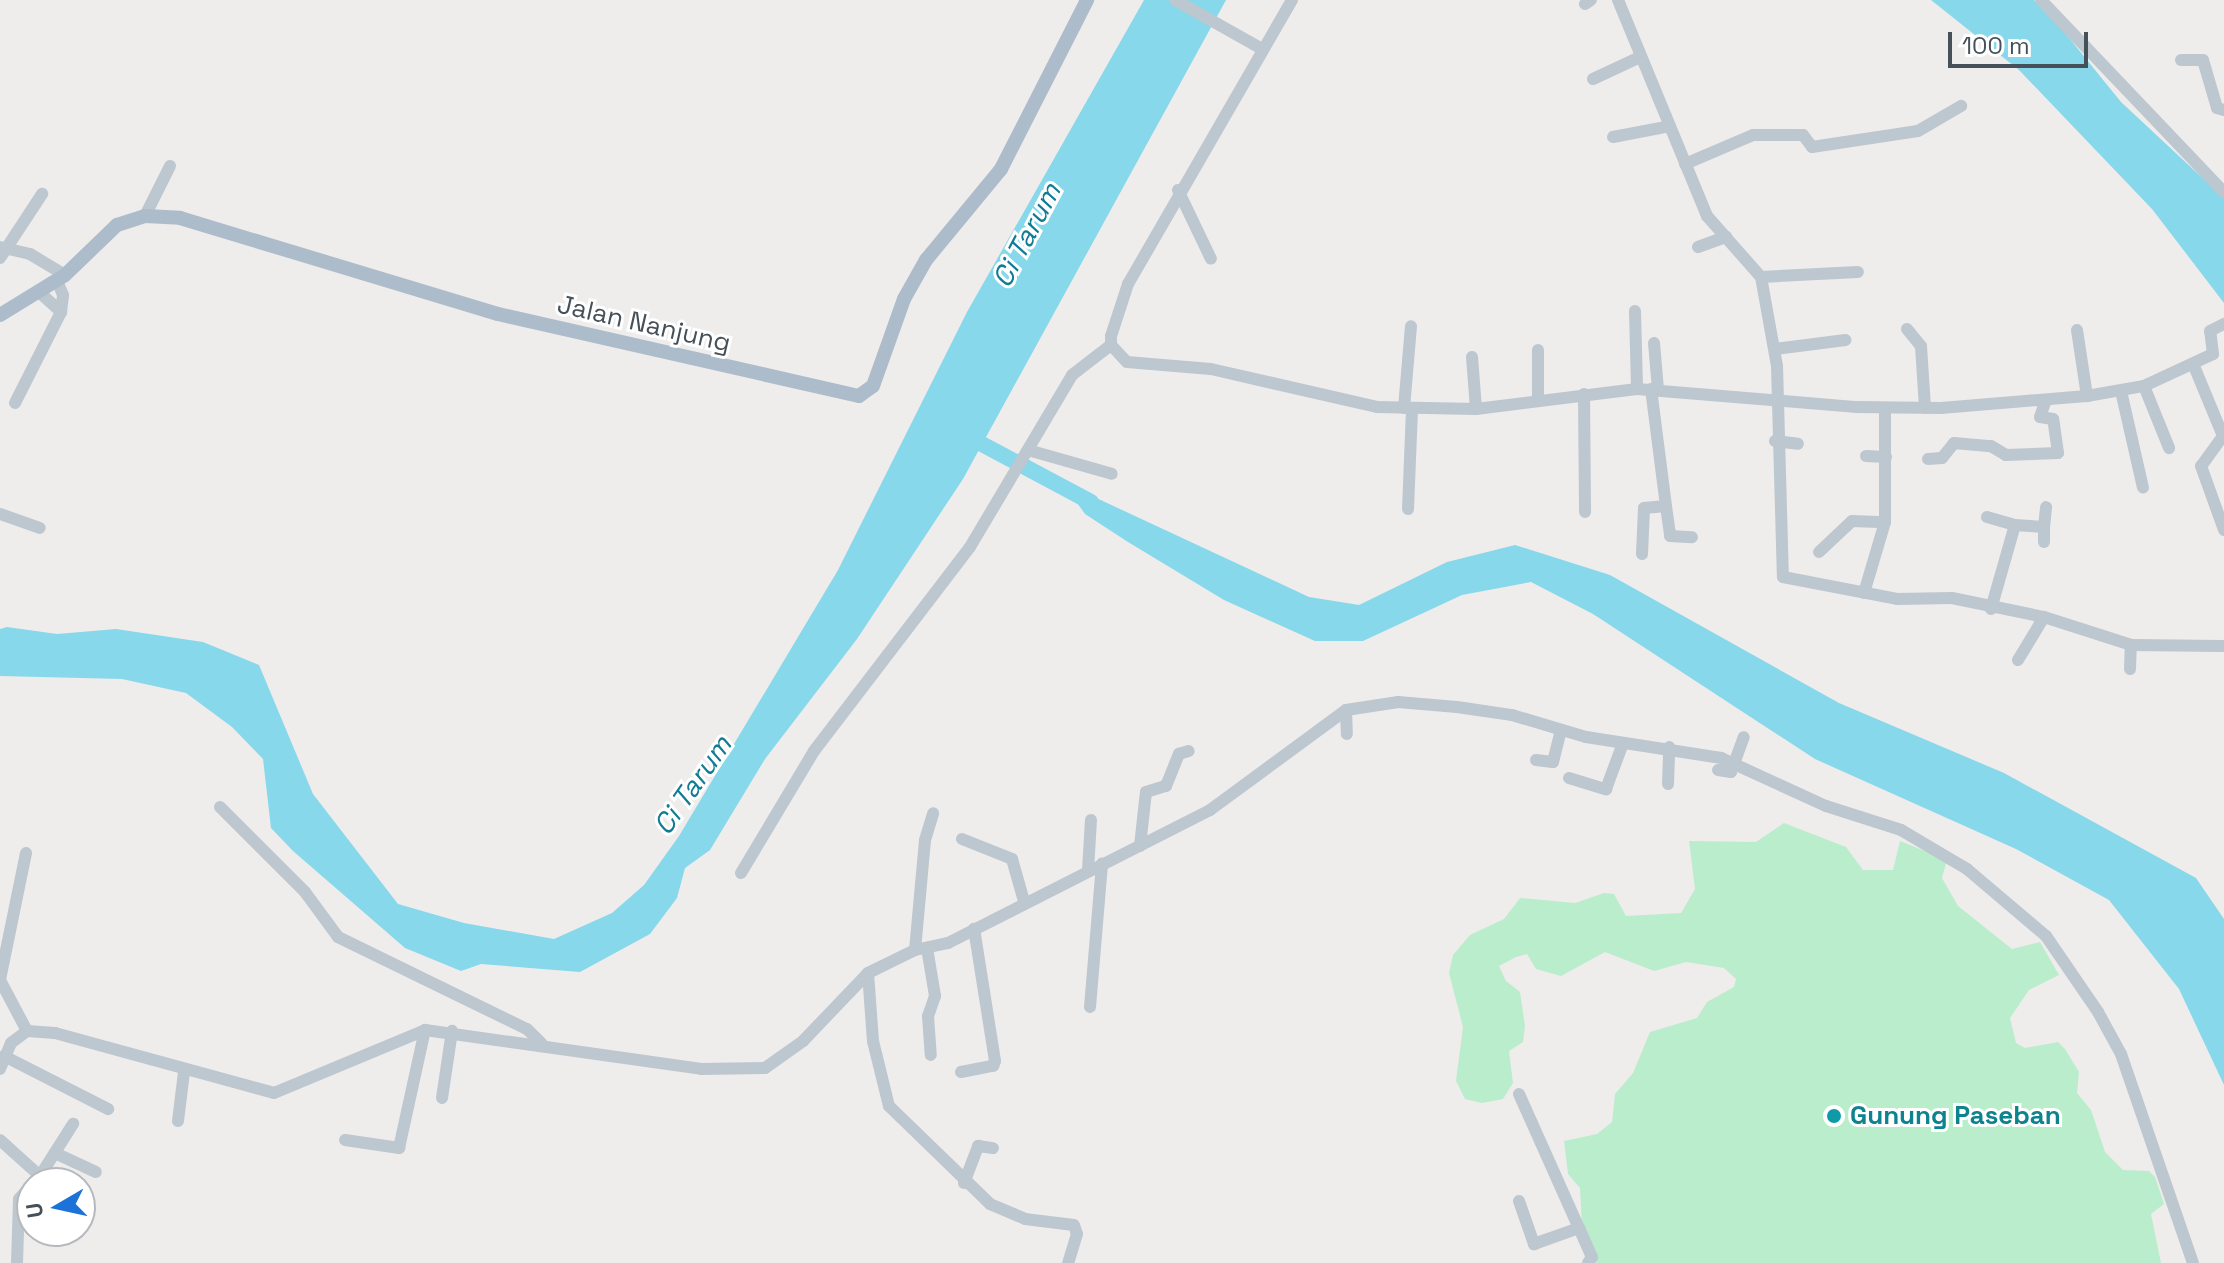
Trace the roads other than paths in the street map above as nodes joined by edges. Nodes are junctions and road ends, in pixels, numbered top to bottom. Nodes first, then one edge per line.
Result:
1 (1087, 0) edge
2 (1175, 0) edge
3 (1292, 0) edge
4 (1618, 0) edge
5 (2041, 0) edge
6 (1262, 49) junction
7 (1640, 57) junction
8 (2181, 60) dead end
9 (1593, 79) dead end
10 (1961, 106) dead end
11 (2222, 115) edge
12 (1670, 126) junction
13 (1613, 137) dead end
14 (1685, 164) junction
15 (170, 166) dead end
16 (1178, 190) junction
17 (2224, 192) edge
18 (42, 194) dead end
19 (145, 216) junction
20 (1726, 237) junction
21 (1698, 247) dead end
22 (1, 251) edge
23 (1211, 259) dead end
24 (1858, 272) dead end
25 (1761, 277) junction
26 (61, 278) junction
27 (39, 292) junction
28 (1635, 311) dead end
29 (61, 312) junction
30 (0, 315) edge
31 (2224, 324) edge
32 (1411, 326) dead end
33 (1907, 329) dead end
34 (2077, 330) dead end
35 (1845, 340) dead end
36 (1654, 343) dead end
37 (1111, 345) junction
38 (1775, 349) junction
39 (1538, 350) dead end
40 (1472, 357) dead end
41 (2194, 366) junction
42 (2144, 386) junction
43 (1649, 389) junction
44 (2121, 391) junction
45 (1584, 394) junction
46 (2087, 396) junction
47 (1538, 400) junction
48 (1777, 400) junction
49 (2046, 400) junction
50 (15, 403) dead end
51 (1408, 408) junction
52 (1885, 408) junction
53 (1925, 408) junction
54 (1476, 409) junction
55 (2224, 437) edge
56 (1775, 441) junction
57 (1798, 444) dead end
58 (2169, 448) dead end
59 (1025, 455) junction
60 (1866, 456) dead end
61 (1886, 457) junction
62 (1928, 459) dead end
63 (1112, 474) dead end
64 (2143, 488) dead end
65 (1666, 506) junction
66 (2046, 507) dead end
67 (1408, 509) dead end
68 (1585, 512) dead end
69 (0, 514) edge
70 (1987, 517) dead end
71 (1885, 522) junction
72 (2015, 525) junction
73 (2044, 527) junction
74 (40, 528) dead end
75 (2224, 530) edge
76 (1692, 537) dead end
77 (2044, 542) dead end
78 (1819, 552) dead end
79 (1642, 554) dead end
80 (1864, 593) junction
81 (1991, 609) junction
82 (2044, 617) junction
83 (2131, 645) junction
84 (2224, 646) edge
85 (2018, 660) dead end
86 (2130, 669) dead end
87 (1346, 710) junction
88 (1561, 731) junction
89 (1347, 734) dead end
90 (1744, 737) dead end
91 (1623, 743) junction
92 (1669, 747) junction
93 (1189, 751) dead end
94 (1536, 760) dead end
95 (1722, 767) junction
96 (1569, 778) dead end
97 (1668, 784) dead end
98 (220, 807) dead end
99 (933, 813) dead end
100 (1091, 820) dead end
101 (962, 839) dead end
102 (1140, 846) junction
103 (26, 853) dead end
104 (1102, 864) junction
105 (1088, 870) junction
106 (741, 873) dead end
107 (1024, 901) junction
108 (974, 929) junction
109 (921, 949) junction
110 (868, 973) junction
111 (1090, 1007) dead end
112 (425, 1030) junction
113 (27, 1031) junction
114 (452, 1031) junction
115 (542, 1044) junction
116 (931, 1055) dead end
117 (2, 1062) edge
118 (184, 1072) junction
119 (961, 1072) dead end
120 (1519, 1094) dead end
121 (442, 1098) dead end
122 (108, 1109) dead end
123 (178, 1121) dead end
124 (73, 1124) dead end
125 (0, 1140) edge
126 (345, 1140) dead end
127 (993, 1148) dead end
128 (55, 1153) junction
129 (30, 1167) edge
130 (46, 1167) edge
131 (85, 1167) edge
132 (964, 1183) junction
133 (1519, 1201) dead end
134 (1579, 1228) junction
135 (1068, 1263) edge
136 (1588, 1263) edge
137 (2193, 1263) edge

1 - 19 main road, Jalan Nanjung
2 - 6 street
3 - 6 street
4 - 7 street
5 - 17 street
6 - 16 street
7 - 9 street
7 - 12 street
8 - 11 street
10 - 14 street
12 - 13 street
12 - 14 street
14 - 20 street
15 - 19 street
16 - 23 street
16 - 37 street
18 - 22 street
19 - 26 main road
20 - 21 street
20 - 25 street
22 - 26 street
24 - 25 street
25 - 38 street
26 - 27 main road
26 - 29 street
27 - 29 street
27 - 30 main road
28 - 43 street
29 - 50 street
31 - 41 street
32 - 51 street
33 - 53 street
34 - 46 street
35 - 38 street
36 - 43 street
37 - 51 street
37 - 59 street
38 - 48 street
39 - 47 street
40 - 54 street
41 - 42 street
41 - 55 street
42 - 44 street
42 - 58 street
43 - 45 street
43 - 48 street
43 - 65 street
44 - 46 street
44 - 64 street
45 - 47 street
45 - 68 street
46 - 49 street
47 - 54 street
48 - 52 street
48 - 56 street
49 - 53 street
49 - 62 street
51 - 54 street
51 - 67 street
52 - 53 street
52 - 61 street
55 - 75 street
56 - 57 street
56 - 80 street
59 - 63 street
59 - 106 street
60 - 61 street
61 - 71 street
65 - 76 street
65 - 79 street
66 - 73 street
69 - 74 street
70 - 72 street
71 - 78 street
71 - 80 street
72 - 73 street
72 - 81 street
73 - 77 street
80 - 81 street
81 - 82 street
82 - 83 street
82 - 85 street
83 - 84 street
83 - 86 street
87 - 88 street
87 - 89 street
87 - 102 street
88 - 91 street
88 - 94 street
90 - 95 street
91 - 92 street
91 - 96 street
92 - 95 street
92 - 97 street
93 - 102 street
95 - 137 street
98 - 115 street
99 - 109 street
100 - 105 street
101 - 107 street
102 - 104 street
103 - 113 street
104 - 105 street
104 - 111 street
105 - 107 street
107 - 108 street
108 - 109 street
108 - 119 street
109 - 110 street
109 - 116 street
110 - 115 street
110 - 132 street
112 - 114 street
112 - 118 street
112 - 126 street
113 - 117 street
113 - 118 street
114 - 115 street
114 - 121 street
117 - 122 street
118 - 123 street
120 - 134 street
124 - 128 street
125 - 129 street
127 - 132 street
128 - 130 street
128 - 131 street
132 - 135 street
133 - 134 street
134 - 136 street

